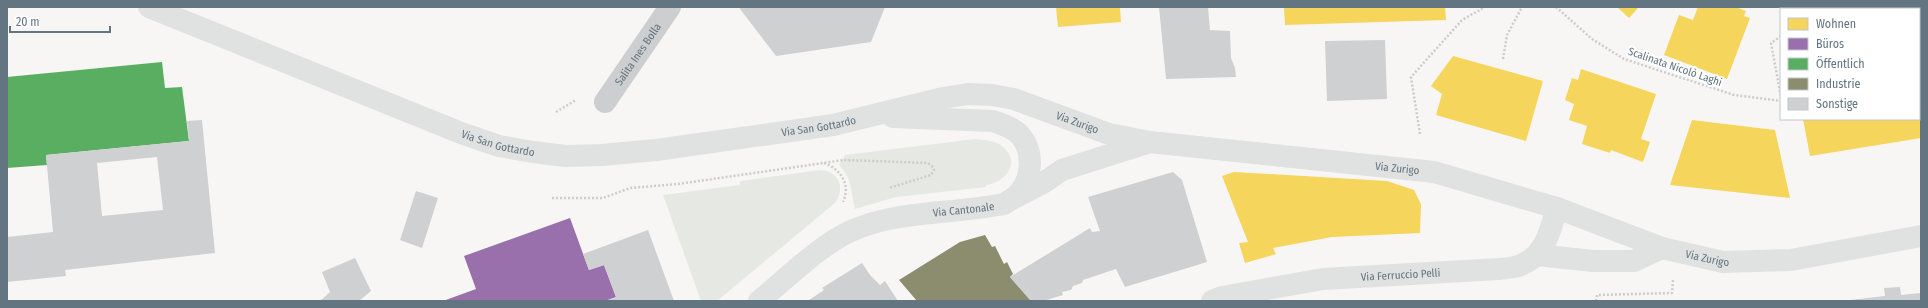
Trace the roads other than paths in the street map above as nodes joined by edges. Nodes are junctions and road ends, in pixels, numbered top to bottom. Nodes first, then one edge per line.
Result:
1 (149, 7) edge
2 (670, 7) edge
3 (605, 102) dead end
4 (868, 116) junction
5 (1150, 142) junction
6 (1016, 197) junction
7 (1557, 208) junction
8 (1921, 236) edge
9 (1662, 248) junction
10 (1537, 255) junction
11 (759, 301) edge
12 (1212, 301) edge

1 - 4 main road, Via San Gottardo
2 - 3 street, Salita Ines Bolla
4 - 5 main road, Via Zurigo
4 - 6 main road
5 - 6 main road, Via Cantonale
5 - 7 main road, Via Zurigo
6 - 11 main road, Via Cantonale
7 - 9 main road, Via Zurigo
7 - 10 main road, Via Ferruccio Pelli
8 - 9 main road, Via Zurigo
9 - 10 main road
10 - 12 main road, Via Ferruccio Pelli

